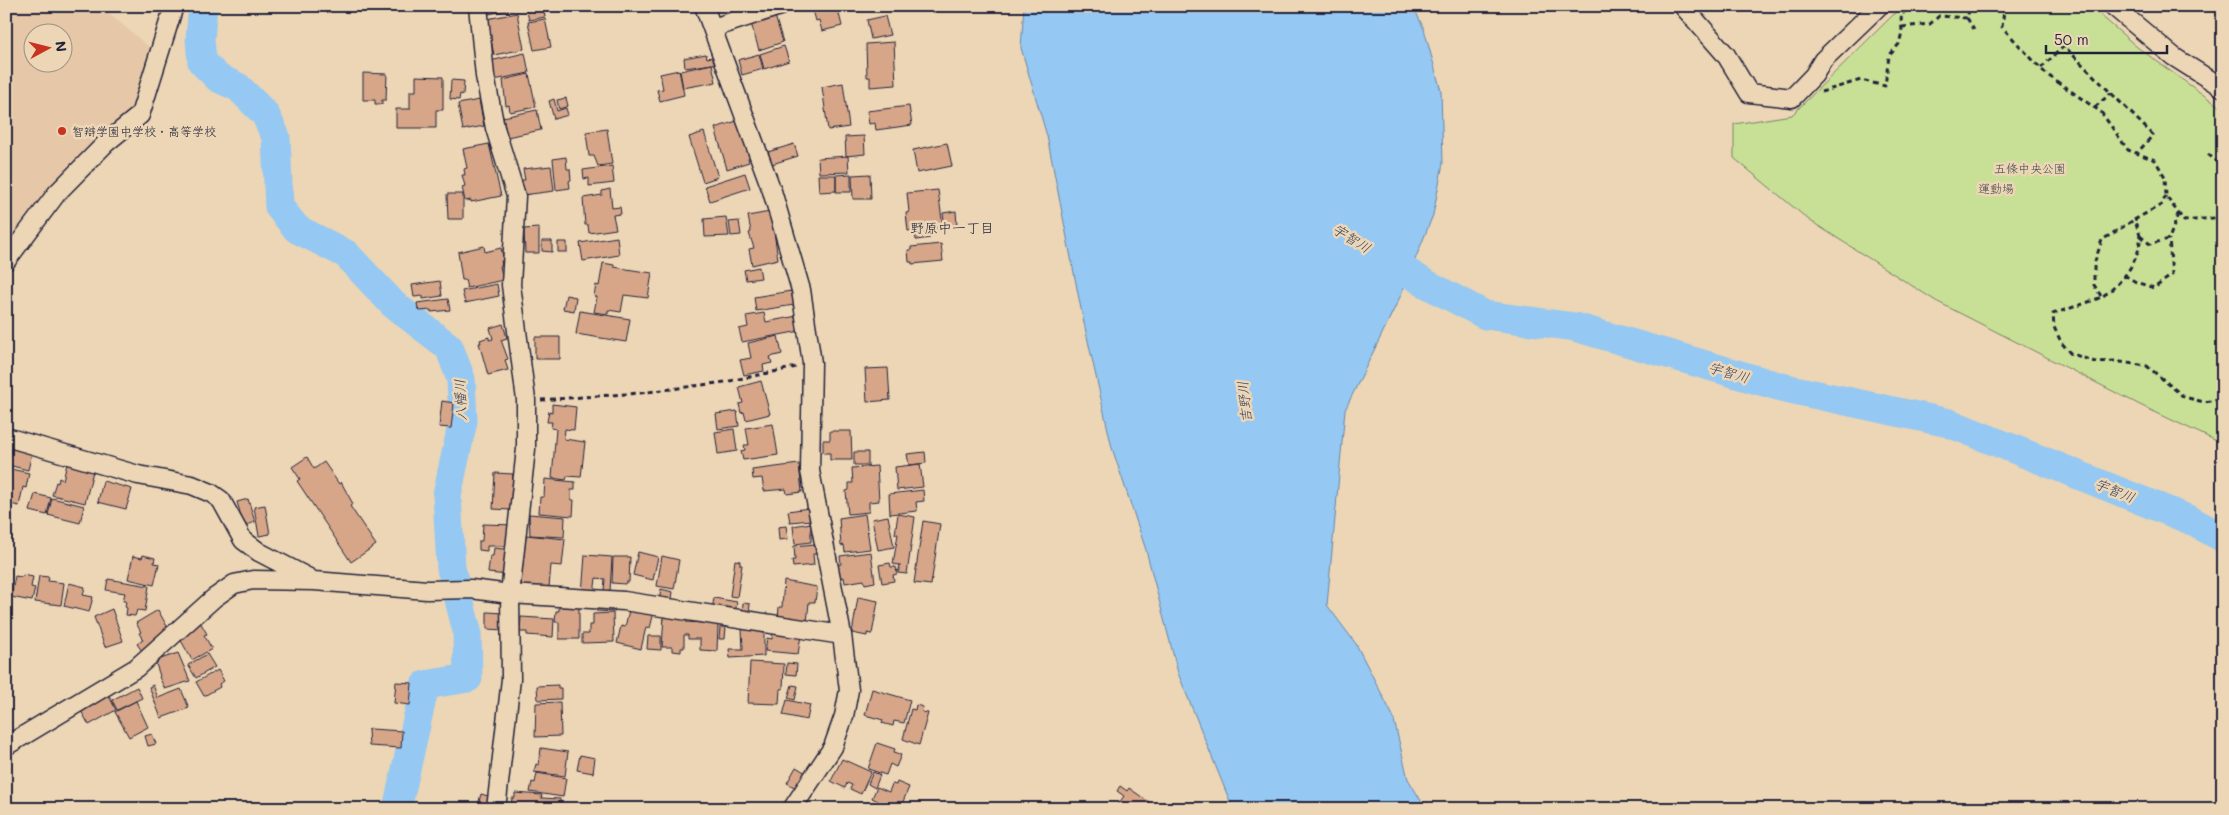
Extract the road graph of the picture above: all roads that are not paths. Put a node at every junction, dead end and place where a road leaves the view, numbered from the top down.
1 (174, 6) edge
2 (478, 6) edge
3 (704, 6) edge
4 (780, 6) edge
5 (1683, 6) edge
6 (1880, 6) edge
7 (2114, 6) edge
8 (713, 28) junction
9 (2223, 88) edge
10 (6, 261) edge
11 (6, 437) edge
12 (314, 581) junction
13 (510, 594) junction
14 (842, 635) junction
15 (6, 746) edge
16 (799, 806) edge
17 (496, 809) edge

1 - 10 street
2 - 13 street
3 - 8 street
4 - 8 street
5 - 6 street
7 - 9 street
8 - 14 street
11 - 12 street
12 - 13 street
12 - 15 street
13 - 14 street
13 - 17 street
14 - 16 street

